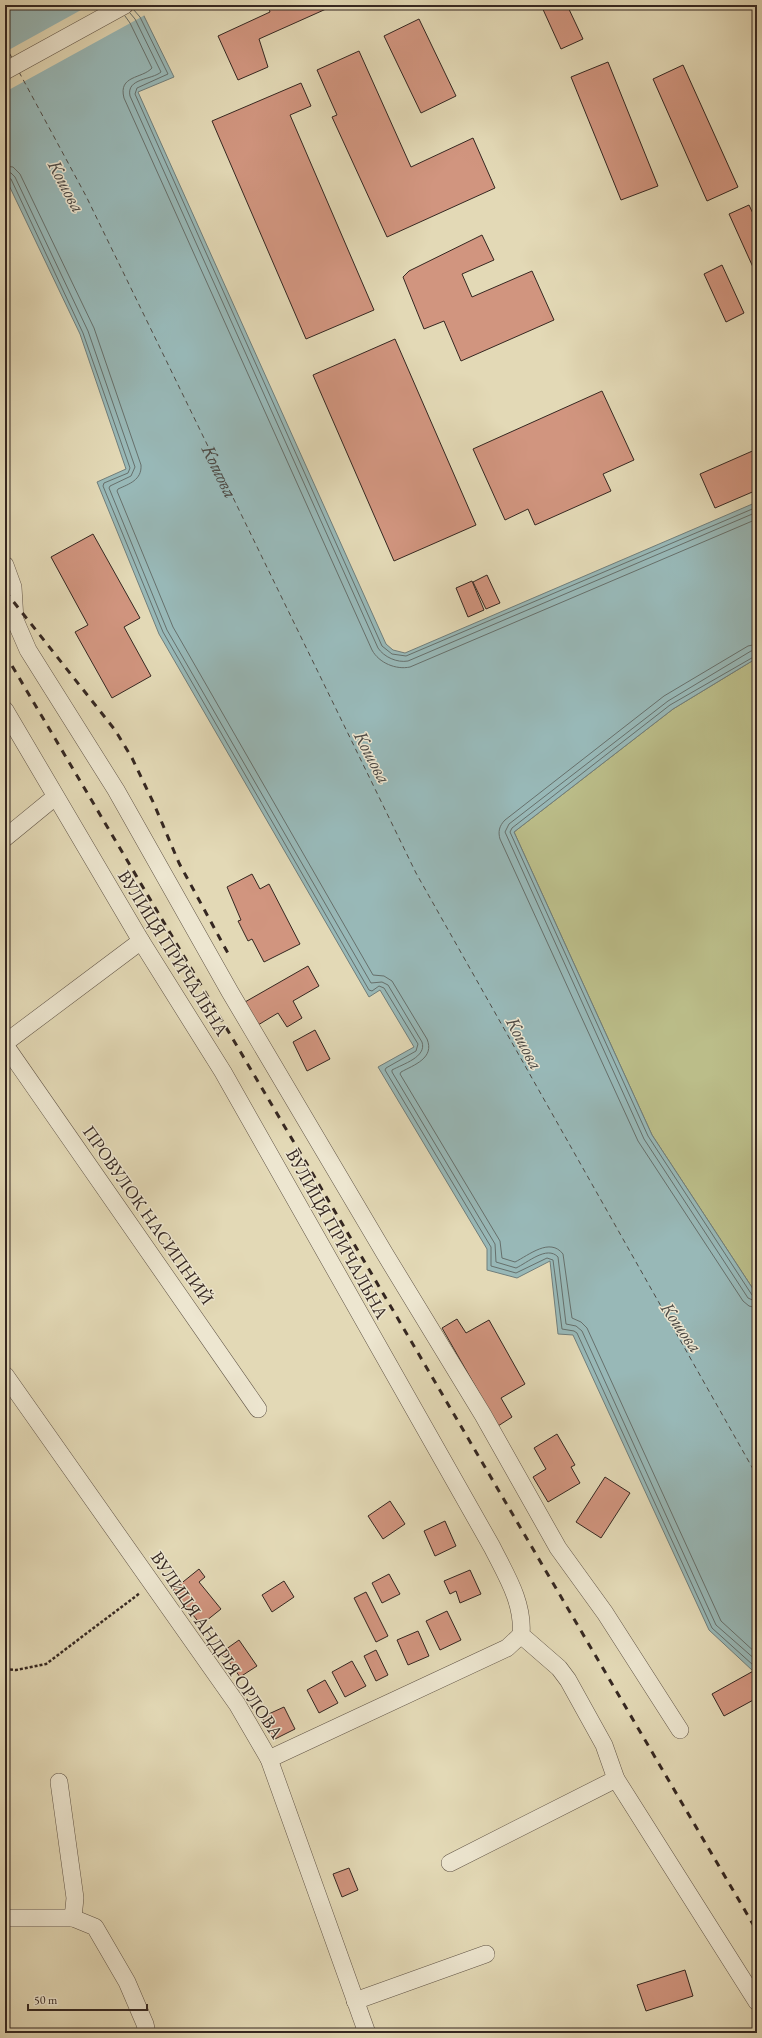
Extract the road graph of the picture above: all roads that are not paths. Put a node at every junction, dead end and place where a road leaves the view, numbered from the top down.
1 (125, 5) edge
2 (5, 71) edge
3 (5, 566) edge
4 (5, 710) edge
5 (55, 797) junction
6 (5, 838) edge
7 (141, 941) junction
8 (5, 1044) edge
9 (5, 1375) edge
10 (258, 1409) dead end
11 (521, 1635) junction
12 (680, 1730) dead end
13 (269, 1759) junction
14 (616, 1779) junction
15 (59, 1782) dead end
16 (450, 1863) dead end
17 (5, 1918) edge
18 (73, 1918) junction
19 (486, 1954) dead end
20 (355, 2001) junction
21 (757, 2002) edge
22 (147, 2033) edge
23 (367, 2033) edge

1 - 2 street
3 - 12 street
4 - 5 street, ВУЛИЦЯ ПРИЧАЛЬНА
5 - 6 street
5 - 7 street, ВУЛИЦЯ ПРИЧАЛЬНА
7 - 8 street
7 - 11 street, ВУЛИЦЯ ПРИЧАЛЬНА
8 - 10 street, ПРОВУЛОК НАСИПНИЙ
9 - 13 street, ВУЛИЦЯ АНДРІЯ ОРЛОВА
11 - 13 street
11 - 14 street
13 - 20 street, ВУЛИЦЯ АНДРІЯ ОРЛОВА
14 - 16 street
14 - 21 street
15 - 18 street
17 - 18 street
18 - 22 street
19 - 20 street
20 - 23 street, ВУЛИЦЯ АНДРІЯ ОРЛОВА

